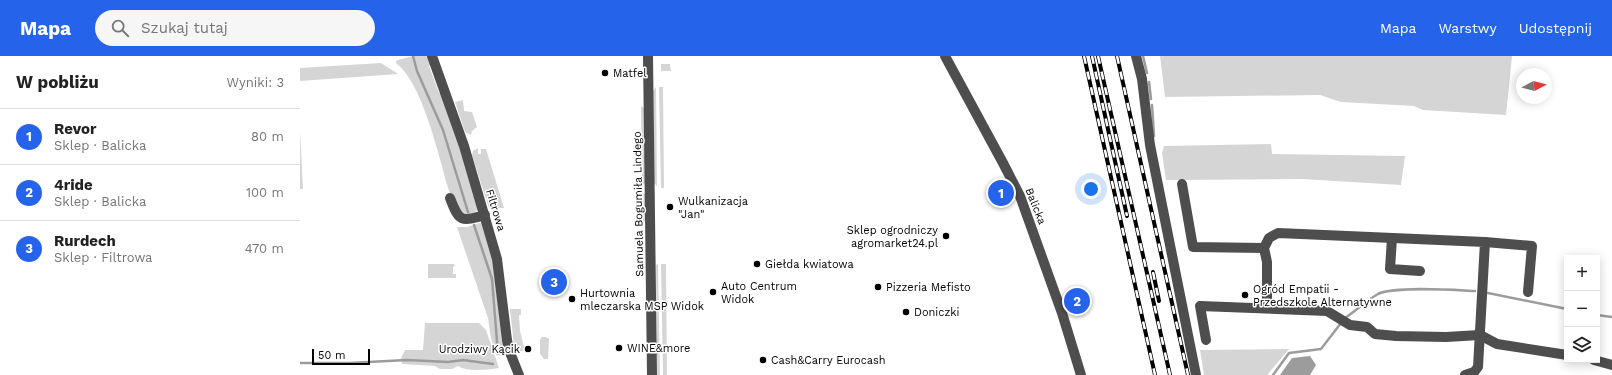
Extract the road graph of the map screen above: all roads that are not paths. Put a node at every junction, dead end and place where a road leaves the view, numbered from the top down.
1 (432, 56) edge
2 (648, 56) edge
3 (945, 56) edge
4 (1136, 56) edge
5 (1182, 184) dead end
6 (450, 198) dead end
7 (485, 215) junction
8 (1392, 238) junction
9 (1485, 242) junction
10 (1264, 248) junction
11 (1420, 271) dead end
12 (1528, 292) dead end
13 (1267, 308) junction
14 (1480, 335) junction
15 (1206, 340) dead end
16 (1564, 355) edge
17 (1600, 362) edge
18 (1612, 365) edge
19 (519, 375) edge
20 (652, 375) edge
21 (1080, 375) edge
22 (1196, 375) edge
23 (1465, 375) edge

1 - 7 street, Filtrowa
2 - 20 street, Samuela Bogumiła Lindego
3 - 21 street, Balicka
4 - 22 street
5 - 10 street
6 - 7 street
7 - 19 street, Filtrowa
8 - 9 street
8 - 10 street
8 - 11 street
9 - 12 street
9 - 14 street
10 - 13 street
13 - 14 street
13 - 15 street
14 - 16 street
14 - 23 street
17 - 18 street

